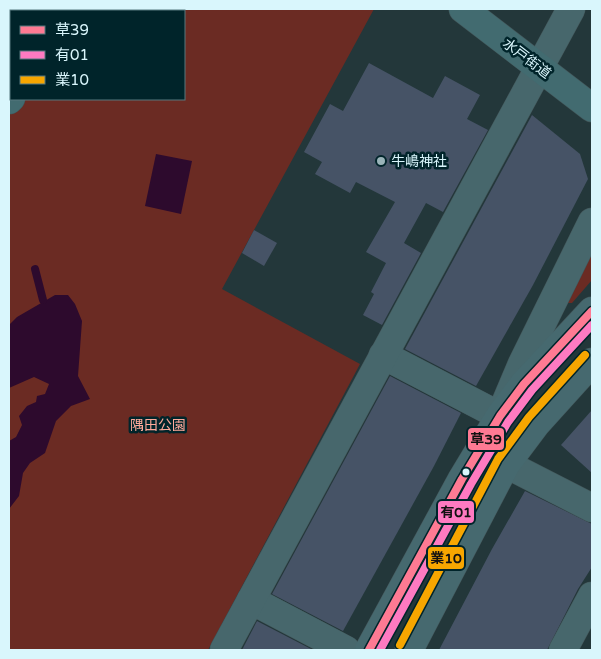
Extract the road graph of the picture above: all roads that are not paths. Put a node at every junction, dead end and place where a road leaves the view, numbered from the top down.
1 (462, 9) edge
2 (571, 9) edge
3 (539, 67) junction
4 (592, 108) edge
5 (592, 222) edge
6 (592, 311) edge
7 (383, 355) junction
8 (592, 362) edge
9 (500, 416) junction
10 (506, 464) junction
11 (592, 508) edge
12 (592, 596) edge
13 (251, 600) junction
14 (224, 650) edge
15 (346, 650) edge
16 (369, 650) edge
17 (409, 650) edge
18 (563, 650) edge

1 - 3 highway, 水戸街道
2 - 3 street
3 - 4 highway, 水戸街道
3 - 7 street
5 - 9 street
6 - 9 main road
7 - 9 street
7 - 13 street
8 - 10 main road
9 - 16 main road
10 - 11 street
10 - 17 main road
12 - 18 street
13 - 14 street
13 - 15 street

